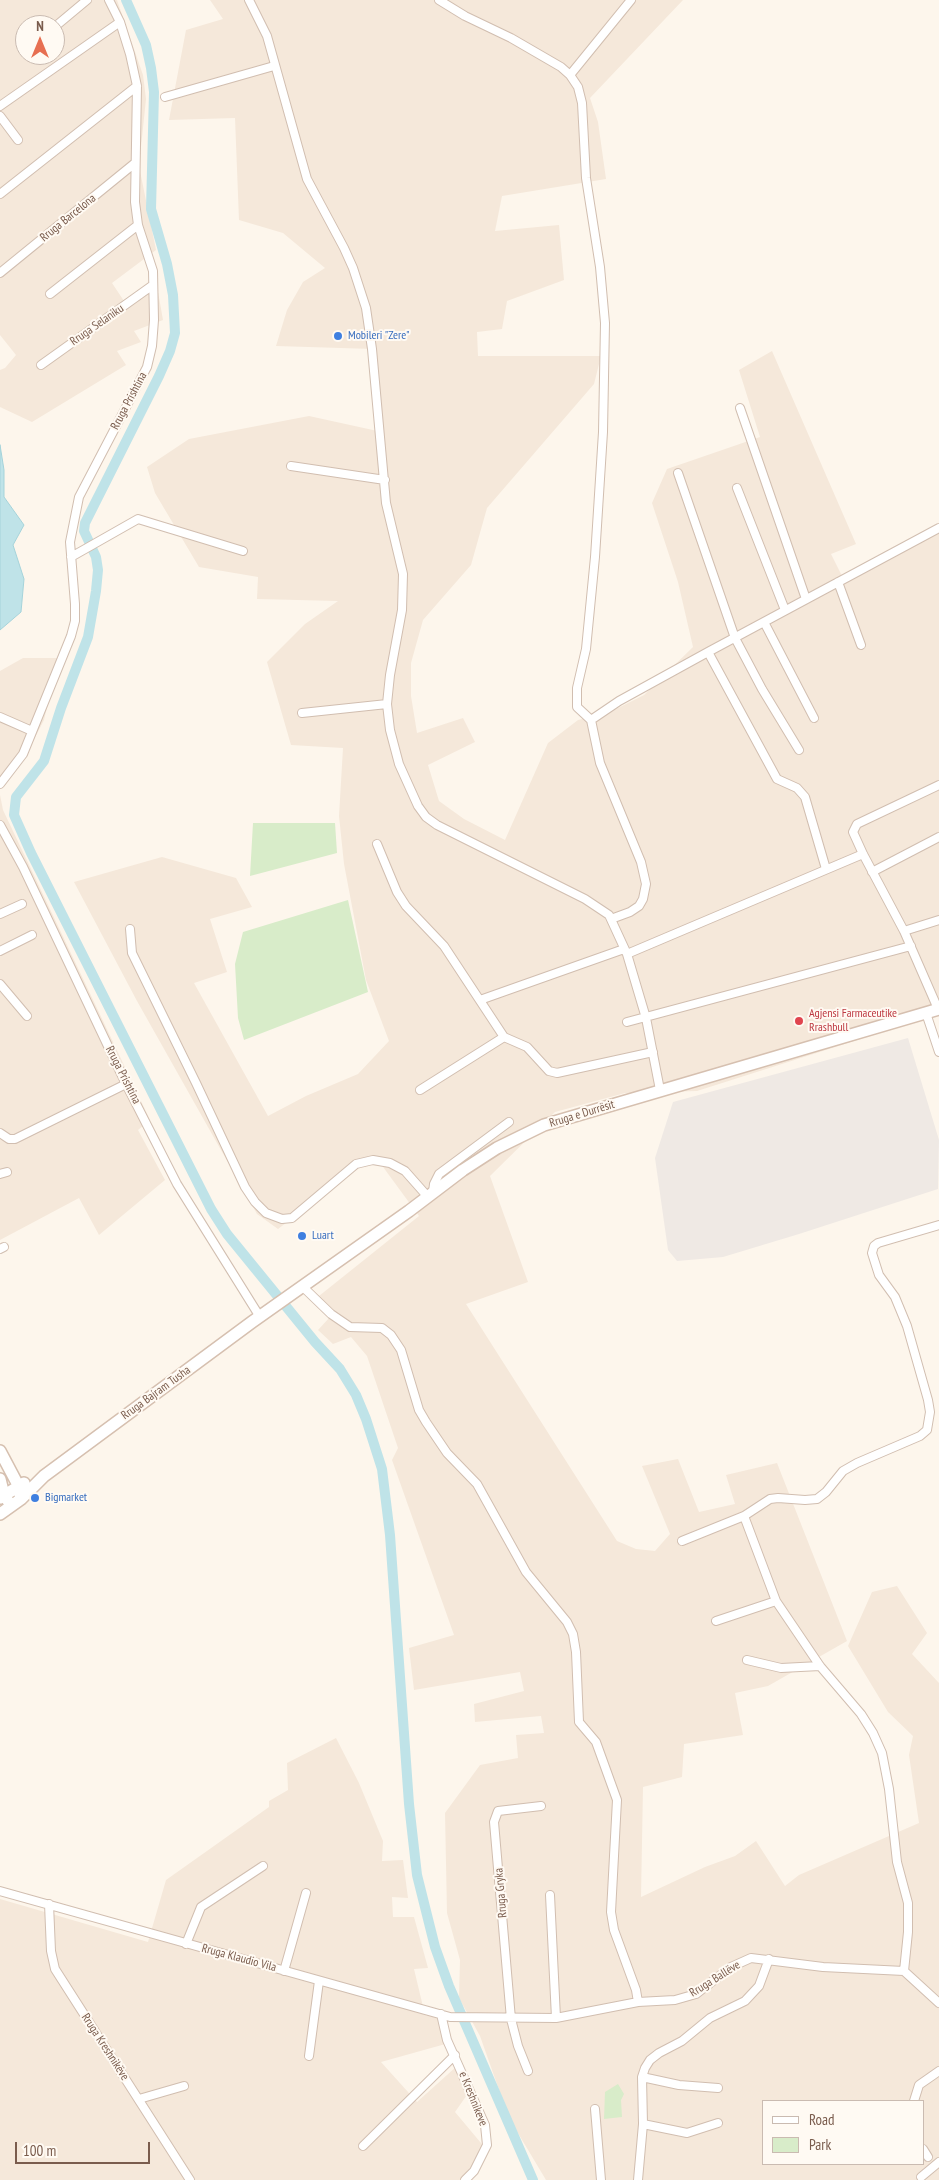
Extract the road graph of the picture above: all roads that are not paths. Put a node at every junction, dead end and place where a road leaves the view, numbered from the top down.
1 (87, 0) edge
2 (109, 0) edge
3 (249, 0) edge
4 (438, 0) edge
5 (630, 0) edge
6 (65, 18) edge
7 (120, 22) junction
8 (274, 66) junction
9 (570, 76) junction
10 (136, 86) junction
11 (165, 97) dead end
12 (0, 106) edge
13 (0, 116) edge
14 (18, 140) dead end
15 (135, 163) junction
16 (0, 194) edge
17 (138, 225) junction
18 (0, 272) edge
19 (154, 285) junction
20 (50, 294) dead end
21 (41, 365) dead end
22 (740, 408) dead end
23 (291, 466) dead end
24 (678, 473) dead end
25 (385, 480) junction
26 (737, 488) dead end
27 (939, 528) edge
28 (243, 551) dead end
29 (71, 557) junction
30 (838, 582) junction
31 (806, 598) junction
32 (785, 610) junction
33 (764, 622) junction
34 (735, 638) junction
35 (861, 645) dead end
36 (708, 652) junction
37 (387, 704) junction
38 (302, 713) dead end
39 (0, 717) edge
40 (814, 718) dead end
41 (591, 720) junction
42 (32, 731) junction
43 (799, 750) dead end
44 (0, 784) edge
45 (939, 786) edge
46 (0, 825) edge
47 (939, 837) edge
48 (377, 844) dead end
49 (863, 854) junction
50 (826, 869) junction
51 (872, 872) junction
52 (22, 904) dead end
53 (0, 914) edge
54 (612, 919) junction
55 (939, 920) edge
56 (130, 929) dead end
57 (904, 931) junction
58 (32, 935) dead end
59 (911, 946) junction
60 (0, 952) edge
61 (626, 952) junction
62 (0, 984) edge
63 (480, 1000) junction
64 (938, 1009) edge
65 (926, 1013) junction
66 (27, 1016) dead end
67 (646, 1018) junction
68 (627, 1022) dead end
69 (504, 1037) junction
70 (653, 1052) junction
71 (939, 1052) edge
72 (126, 1084) junction
73 (420, 1090) dead end
74 (660, 1090) junction
75 (509, 1122) dead end
76 (0, 1133) edge
77 (431, 1194) junction
78 (939, 1225) edge
79 (300, 1288) junction
80 (264, 1314) junction
81 (0, 1450) edge
82 (44, 1476) junction
83 (0, 1479) edge
84 (18, 1485) junction
85 (2, 1497) edge
86 (16, 1503) junction
87 (0, 1514) edge
88 (744, 1516) junction
89 (682, 1541) dead end
90 (776, 1601) junction
91 (716, 1621) dead end
92 (748, 1660) dead end
93 (820, 1666) junction
94 (542, 1806) dead end
95 (263, 1866) dead end
96 (0, 1891) edge
97 (306, 1893) dead end
98 (550, 1895) dead end
99 (48, 1904) junction
100 (186, 1944) junction
101 (769, 1959) junction
102 (284, 1971) junction
103 (904, 1971) junction
104 (319, 1981) junction
105 (638, 2002) junction
106 (939, 2003) edge
107 (441, 2014) junction
108 (480, 2018) joint
109 (556, 2018) junction
110 (511, 2019) junction
111 (455, 2055) junction
112 (310, 2056) dead end
113 (528, 2071) dead end
114 (939, 2071) edge
115 (642, 2077) junction
116 (184, 2086) dead end
117 (718, 2088) dead end
118 (138, 2098) junction
119 (914, 2100) edge
120 (595, 2109) dead end
121 (718, 2123) dead end
122 (643, 2124) junction
123 (363, 2146) dead end
124 (924, 2150) edge
125 (928, 2156) dead end
126 (939, 2162) edge
127 (921, 2177) dead end
128 (190, 2180) edge
129 (465, 2180) edge
130 (601, 2180) edge
131 (638, 2180) edge

1 - 6 street
2 - 7 street, Rruga Prishtina
3 - 8 street
4 - 9 street
5 - 9 street
7 - 10 street, Rruga Prishtina
7 - 12 street
8 - 11 street
8 - 25 street
9 - 41 street
10 - 15 street, Rruga Prishtina
10 - 16 street
13 - 14 street
15 - 17 street, Rruga Prishtina
15 - 18 street, Rruga Barcelona
17 - 19 street, Rruga Prishtina
17 - 20 street
19 - 21 street, Rruga Selaniku
19 - 29 street, Rruga Prishtina
22 - 31 street
23 - 25 street
24 - 34 street
25 - 37 street
26 - 32 street
27 - 30 street
28 - 29 street
29 - 42 street, Rruga Prishtina
30 - 31 street
30 - 35 street
31 - 32 street
32 - 33 street
33 - 34 street
33 - 40 street
34 - 36 street
34 - 43 street
36 - 41 street
36 - 50 street
37 - 38 street
37 - 54 street
39 - 42 street
41 - 54 street
42 - 44 street, Rruga Prishtina
45 - 49 street
46 - 72 street, Rruga Prishtina
47 - 51 street
48 - 63 street
49 - 50 street
49 - 51 street
50 - 61 street
51 - 57 street
52 - 53 street
54 - 61 street
55 - 57 street
56 - 77 street
57 - 59 street
58 - 60 street
59 - 64 street
59 - 67 street
61 - 63 street
61 - 67 street
62 - 66 street
63 - 69 street
64 - 65 main road, Rruga e Durrësit
65 - 71 street
65 - 74 main road, Rruga e Durrësit
67 - 68 street
67 - 70 street
69 - 70 street
69 - 73 street
70 - 74 street
72 - 76 street
72 - 80 street, Rruga Prishtina
74 - 77 main road, Rruga e Durrësit
75 - 77 street
77 - 79 main road, Rruga e Durrësit
78 - 88 street
79 - 80 main road, Rruga e Durrësit
79 - 105 street
80 - 82 main road, Rruga Bajram Tusha
81 - 84 main road
82 - 84 main road, Rruga Bajram Tusha
82 - 86 main road, Rruga Bajram Tusha
83 - 85 main road
84 - 85 main road, Rruga Bajram Tusha
84 - 86 main road
85 - 86 main road
86 - 87 main road, Rruga Bajram Tusha
88 - 89 street
88 - 90 street
90 - 91 street
90 - 93 street
92 - 93 street
93 - 103 street
94 - 110 street, Rruga Gryka
95 - 100 street
96 - 99 street, Rruga Klaudio Vila
97 - 102 street
98 - 109 street
99 - 100 street, Rruga Klaudio Vila
99 - 118 street, Rruga Kreshnikëve
100 - 102 street, Rruga Klaudio Vila
101 - 103 street, Rruga Ballëve
101 - 105 street, Rruga Ballëve
101 - 115 street
102 - 104 street, Rruga Klaudio Vila
103 - 106 street
104 - 107 street, Rruga Klaudio Vila
104 - 112 street
105 - 109 street, Rruga Ballëve
107 - 108 street, Rruga Klaudio Vila
107 - 111 street, e Kreshnikeve
108 - 110 street, Rruga Ballëve
109 - 110 street, Rruga Ballëve
110 - 113 street
111 - 123 street
111 - 129 street, e Kreshnikeve
114 - 119 street
115 - 117 street
115 - 122 street
116 - 118 street
118 - 128 street, Rruga Kreshnikëve
120 - 130 street
121 - 122 street
122 - 131 street
124 - 125 street
126 - 127 street

